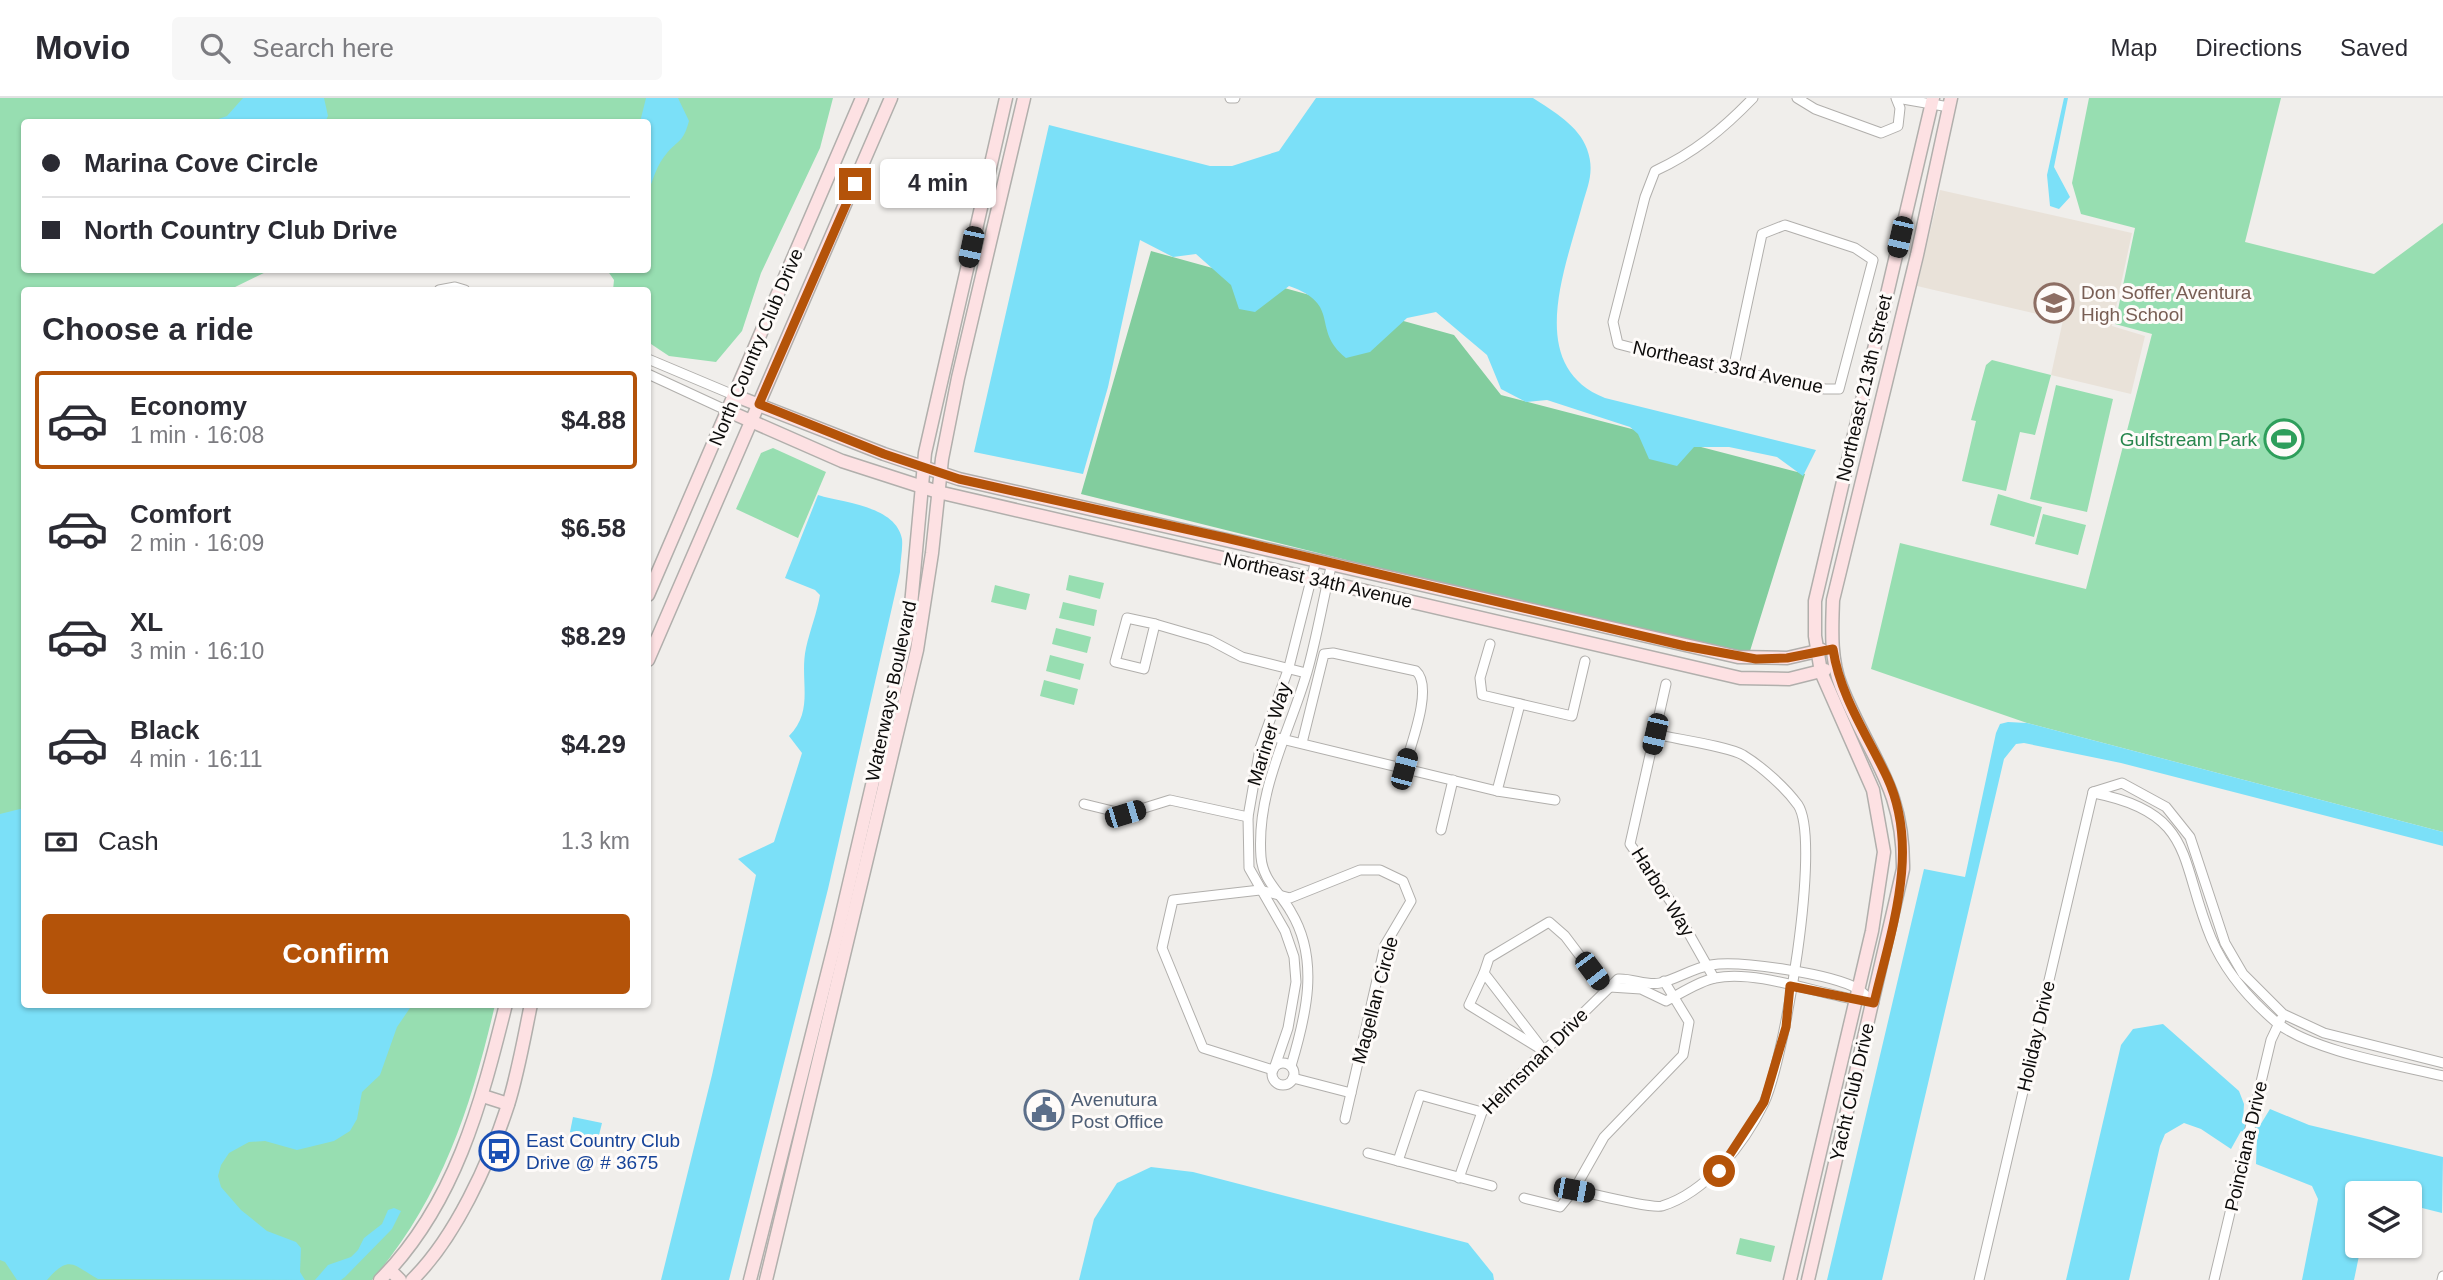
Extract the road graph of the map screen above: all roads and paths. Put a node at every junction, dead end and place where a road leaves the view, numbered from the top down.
1 (862, 98) edge
2 (891, 98) edge
3 (1006, 98) edge
4 (1024, 98) edge
5 (1753, 98) edge
6 (1797, 98) edge
7 (1897, 98) edge
8 (1932, 100) edge
9 (1950, 102) edge
10 (651, 360) edge
11 (1733, 370) junction
12 (651, 375) edge
13 (736, 396) junction
14 (759, 404) junction
15 (728, 411) junction
16 (751, 422) junction
17 (925, 469) junction
18 (940, 474) junction
19 (924, 488) junction
20 (939, 492) junction
21 (1316, 559) junction
22 (1332, 563) junction
23 (1312, 578) junction
24 (1328, 582) junction
25 (651, 588) edge
26 (1155, 624) junction
27 (1490, 645) dead end
28 (1833, 649) junction
29 (1816, 651) junction
30 (651, 653) edge
31 (1585, 661) dead end
32 (1836, 666) junction
33 (1289, 667) junction
34 (1306, 673) junction
35 (1822, 676) junction
36 (1666, 684) dead end
37 (1520, 704) junction
38 (1655, 734) junction
39 (1265, 735) junction
40 (1282, 739) junction
41 (1302, 743) junction
42 (1404, 769) junction
43 (1453, 780) junction
44 (1497, 791) junction
45 (2093, 792) junction
46 (1555, 800) dead end
47 (1084, 804) dead end
48 (1248, 817) junction
49 (1441, 830) dead end
50 (1260, 890) junction
51 (1278, 895) junction
52 (2211, 919) junction
53 (1707, 965) junction
54 (1792, 971) junction
55 (1484, 973) junction
56 (1714, 978) junction
57 (1662, 982) junction
58 (1790, 986) junction
59 (1605, 989) junction
60 (1857, 994) junction
61 (1673, 998) junction
62 (1874, 1003) junction
63 (505, 1008) edge
64 (530, 1008) edge
65 (2283, 1014) junction
66 (2278, 1024) junction
67 (1544, 1051) junction
68 (2443, 1063) edge
69 (1291, 1066) junction
70 (1274, 1068) junction
71 (2443, 1076) edge
72 (1293, 1078) junction
73 (1351, 1093) junction
74 (484, 1096) junction
75 (508, 1104) junction
76 (1482, 1112) junction
77 (1345, 1119) dead end
78 (1368, 1153) dead end
79 (1398, 1161) junction
80 (1459, 1178) junction
81 (1492, 1186) dead end
82 (1574, 1190) junction
83 (1524, 1198) dead end
84 (390, 1270) junction
85 (380, 1280) edge
86 (400, 1280) edge
87 (412, 1280) edge
88 (750, 1280) edge
89 (766, 1280) edge
90 (1790, 1280) edge
91 (1808, 1280) edge
92 (1979, 1280) edge
93 (2214, 1280) edge

1 - 13 street, North Country Club Drive
2 - 14 street, North Country Club Drive
3 - 17 street, Waterways Boulevard
4 - 18 street, Waterways Boulevard
5 - 11 street, Northeast 33rd Avenue
6 - 7 street
7 - 8 street
8 - 9 street
8 - 29 street, Northeast 213th Street
9 - 28 street, Northeast 213th Street
10 - 13 street
11 - 11 street, Northeast 33rd Avenue
12 - 15 street
13 - 14 street, Northeast 34th Avenue
13 - 15 street, North Country Club Drive
14 - 16 street, North Country Club Drive
14 - 17 street, Northeast 34th Avenue
15 - 16 street, Northeast 34th Avenue
15 - 25 street, North Country Club Drive
16 - 19 street, Northeast 34th Avenue
16 - 30 street, North Country Club Drive
17 - 18 street, Northeast 34th Avenue
17 - 19 street, Waterways Boulevard
18 - 20 street, Waterways Boulevard
18 - 21 street, Northeast 34th Avenue
19 - 20 street, Northeast 34th Avenue
19 - 88 street, Waterways Boulevard
20 - 23 street, Northeast 34th Avenue
20 - 89 street, Waterways Boulevard
21 - 22 street, Northeast 34th Avenue
21 - 23 street, Mariner Way
22 - 24 street, Mariner Way
22 - 29 street, Northeast 34th Avenue
23 - 24 street, Northeast 34th Avenue
23 - 33 street, Mariner Way
24 - 34 street, Mariner Way
24 - 35 street, Northeast 34th Avenue
26 - 26 street
26 - 33 street
27 - 37 street
28 - 29 street, Northeast 34th Avenue
28 - 32 street, Northeast 213th Street
29 - 35 street, Northeast 213th Street
31 - 37 street
32 - 35 street, Northeast 34th Avenue
32 - 62 street, Yacht Club Drive
33 - 34 street
33 - 39 street, Mariner Way
34 - 40 street, Mariner Way
35 - 60 street, Yacht Club Drive
36 - 38 street, Harbor Way
37 - 44 street
38 - 53 street, Harbor Way
38 - 54 street
39 - 40 street
39 - 48 street, Mariner Way
40 - 41 street
40 - 51 street, Mariner Way
41 - 42 street
41 - 42 street
42 - 43 street
43 - 44 street
43 - 49 street
44 - 46 street
45 - 52 street
45 - 52 street
45 - 92 street, Holiday Drive
47 - 48 street
48 - 50 street, Mariner Way
50 - 51 street, Magellan Circle
50 - 70 street, Mariner Way
50 - 70 street, Magellan Circle
51 - 69 street, Mariner Way
51 - 73 street, Magellan Circle
52 - 65 street
52 - 66 street
53 - 54 street
53 - 56 street, Harbor Way
53 - 57 street
54 - 58 street
54 - 60 street
55 - 59 street
55 - 67 street
55 - 67 street
56 - 58 street
56 - 61 street
57 - 59 street, Helmsman Drive
57 - 61 street
58 - 60 street
58 - 82 street
59 - 61 street
59 - 67 street, Helmsman Drive
60 - 62 street
60 - 90 street, Yacht Club Drive
61 - 82 street
62 - 91 street, Yacht Club Drive
63 - 74 street
64 - 75 street
65 - 66 street, Poinciana Drive
65 - 68 street
66 - 71 street
66 - 93 street, Poinciana Drive
67 - 76 street, Helmsman Drive
69 - 70 street, Magellan Circle
69 - 72 street
70 - 72 street, Magellan Circle
72 - 73 street, Magellan Circle
73 - 77 street, Magellan Circle
74 - 75 street
74 - 84 street
75 - 87 street
76 - 79 street
76 - 80 street, Helmsman Drive
78 - 79 street
79 - 80 street
80 - 81 street
82 - 83 street
84 - 85 street
84 - 86 street

